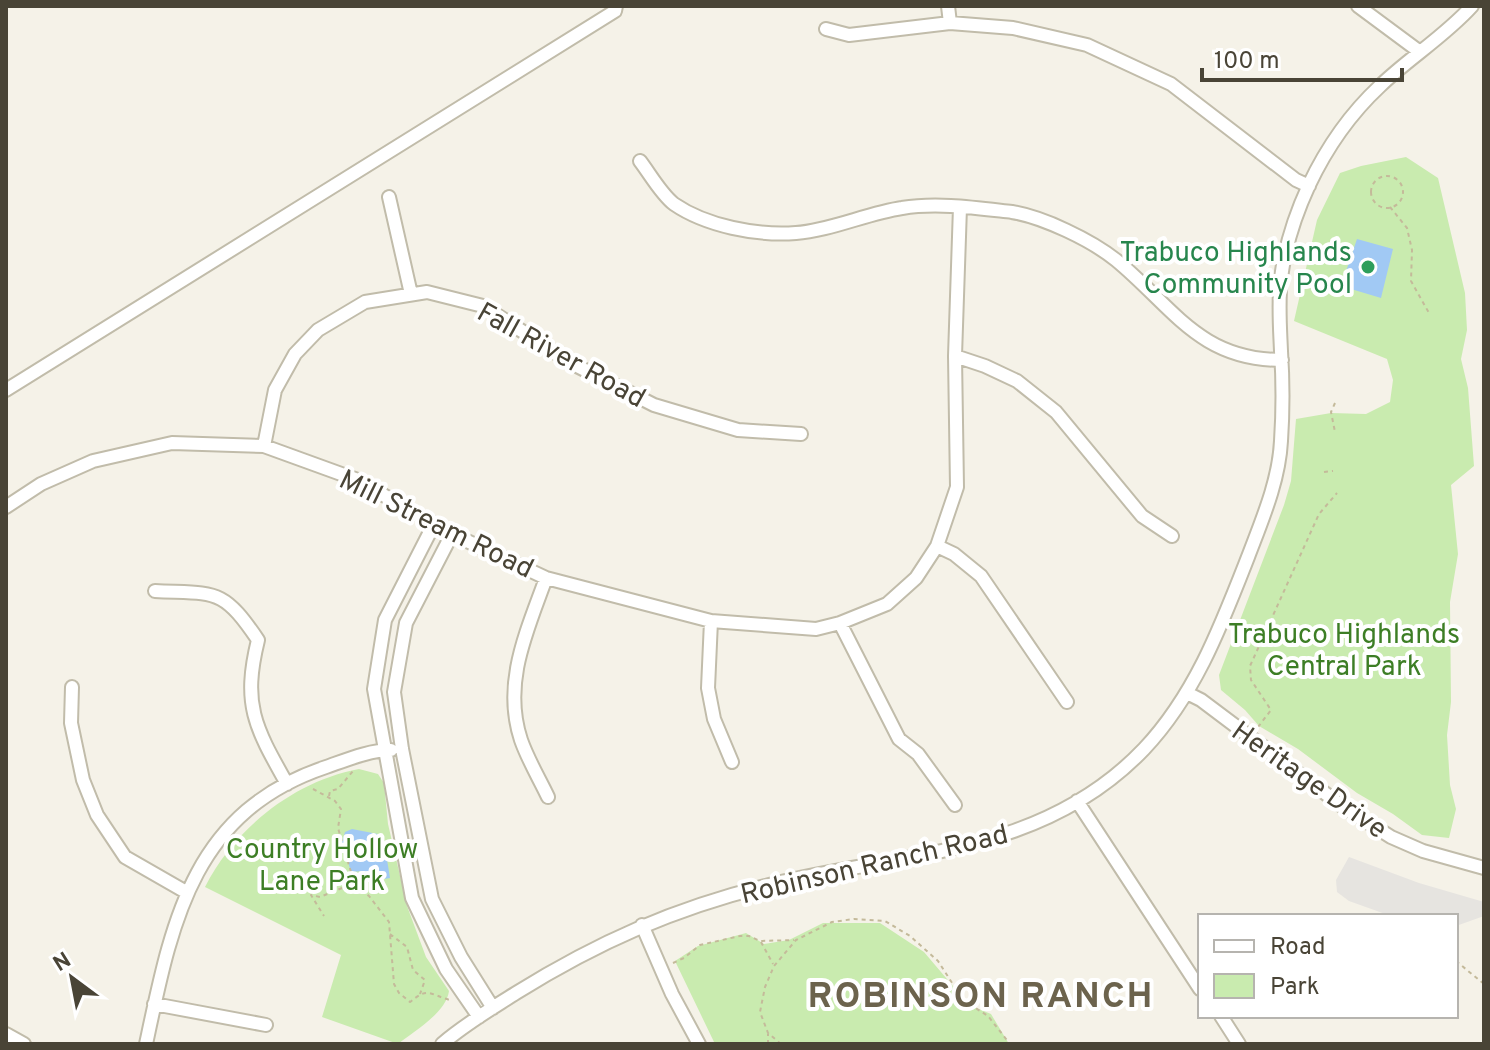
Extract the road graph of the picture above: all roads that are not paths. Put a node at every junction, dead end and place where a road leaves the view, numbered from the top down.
1 (616, 6) edge
2 (948, 6) edge
3 (1358, 6) edge
4 (1472, 6) edge
5 (950, 23) junction
6 (826, 29) dead end
7 (1420, 52) junction
8 (640, 161) dead end
9 (1309, 186) junction
10 (389, 197) dead end
11 (960, 207) junction
12 (411, 294) junction
13 (955, 356) junction
14 (1282, 360) junction
15 (6, 390) edge
16 (801, 434) dead end
17 (264, 446) junction
18 (6, 507) edge
19 (434, 524) junction
20 (452, 534) junction
21 (1172, 536) dead end
22 (937, 546) junction
23 (546, 578) junction
24 (155, 591) dead end
25 (711, 621) junction
26 (840, 623) junction
27 (72, 687) dead end
28 (1187, 693) junction
29 (1067, 702) dead end
30 (402, 749) junction
31 (384, 750) junction
32 (732, 762) dead end
33 (287, 784) junction
34 (548, 797) dead end
35 (1077, 801) junction
36 (955, 805) dead end
37 (1484, 868) edge
38 (186, 892) junction
39 (642, 925) junction
40 (1198, 986) edge
41 (154, 1004) junction
42 (493, 1008) junction
43 (479, 1017) junction
44 (1222, 1018) edge
45 (266, 1025) dead end
46 (6, 1034) edge
47 (24, 1044) edge
48 (146, 1044) edge
49 (442, 1044) edge
50 (699, 1044) edge
51 (1239, 1044) edge

1 - 15 street
2 - 5 street
3 - 7 street
4 - 7 street, Robinson Ranch Road
5 - 6 street
5 - 9 street
7 - 9 street, Robinson Ranch Road
8 - 11 street
9 - 14 street, Robinson Ranch Road
10 - 12 street
11 - 13 street, Mill Stream Road
11 - 14 street
12 - 16 street, Fall River Road
12 - 17 street, Fall River Road
13 - 21 street
13 - 22 street, Mill Stream Road
14 - 28 street, Robinson Ranch Road
17 - 18 street, Mill Stream Road
17 - 19 street, Mill Stream Road
19 - 20 street, Mill Stream Road
19 - 31 street
20 - 23 street, Mill Stream Road
20 - 30 street
22 - 26 street, Mill Stream Road
22 - 29 street
23 - 25 street, Mill Stream Road
23 - 34 street
24 - 33 street
25 - 26 street, Mill Stream Road
25 - 32 street
26 - 36 street
27 - 38 street
28 - 35 street, Robinson Ranch Road
28 - 37 street, Heritage Drive
30 - 31 street
30 - 42 street
31 - 33 street
31 - 43 street
33 - 38 street
35 - 39 street, Robinson Ranch Road
35 - 40 street
38 - 41 street
39 - 42 street, Robinson Ranch Road
39 - 50 street
41 - 45 street
41 - 48 street
42 - 43 street, Robinson Ranch Road
43 - 49 street, Robinson Ranch Road
44 - 51 street
46 - 47 street

